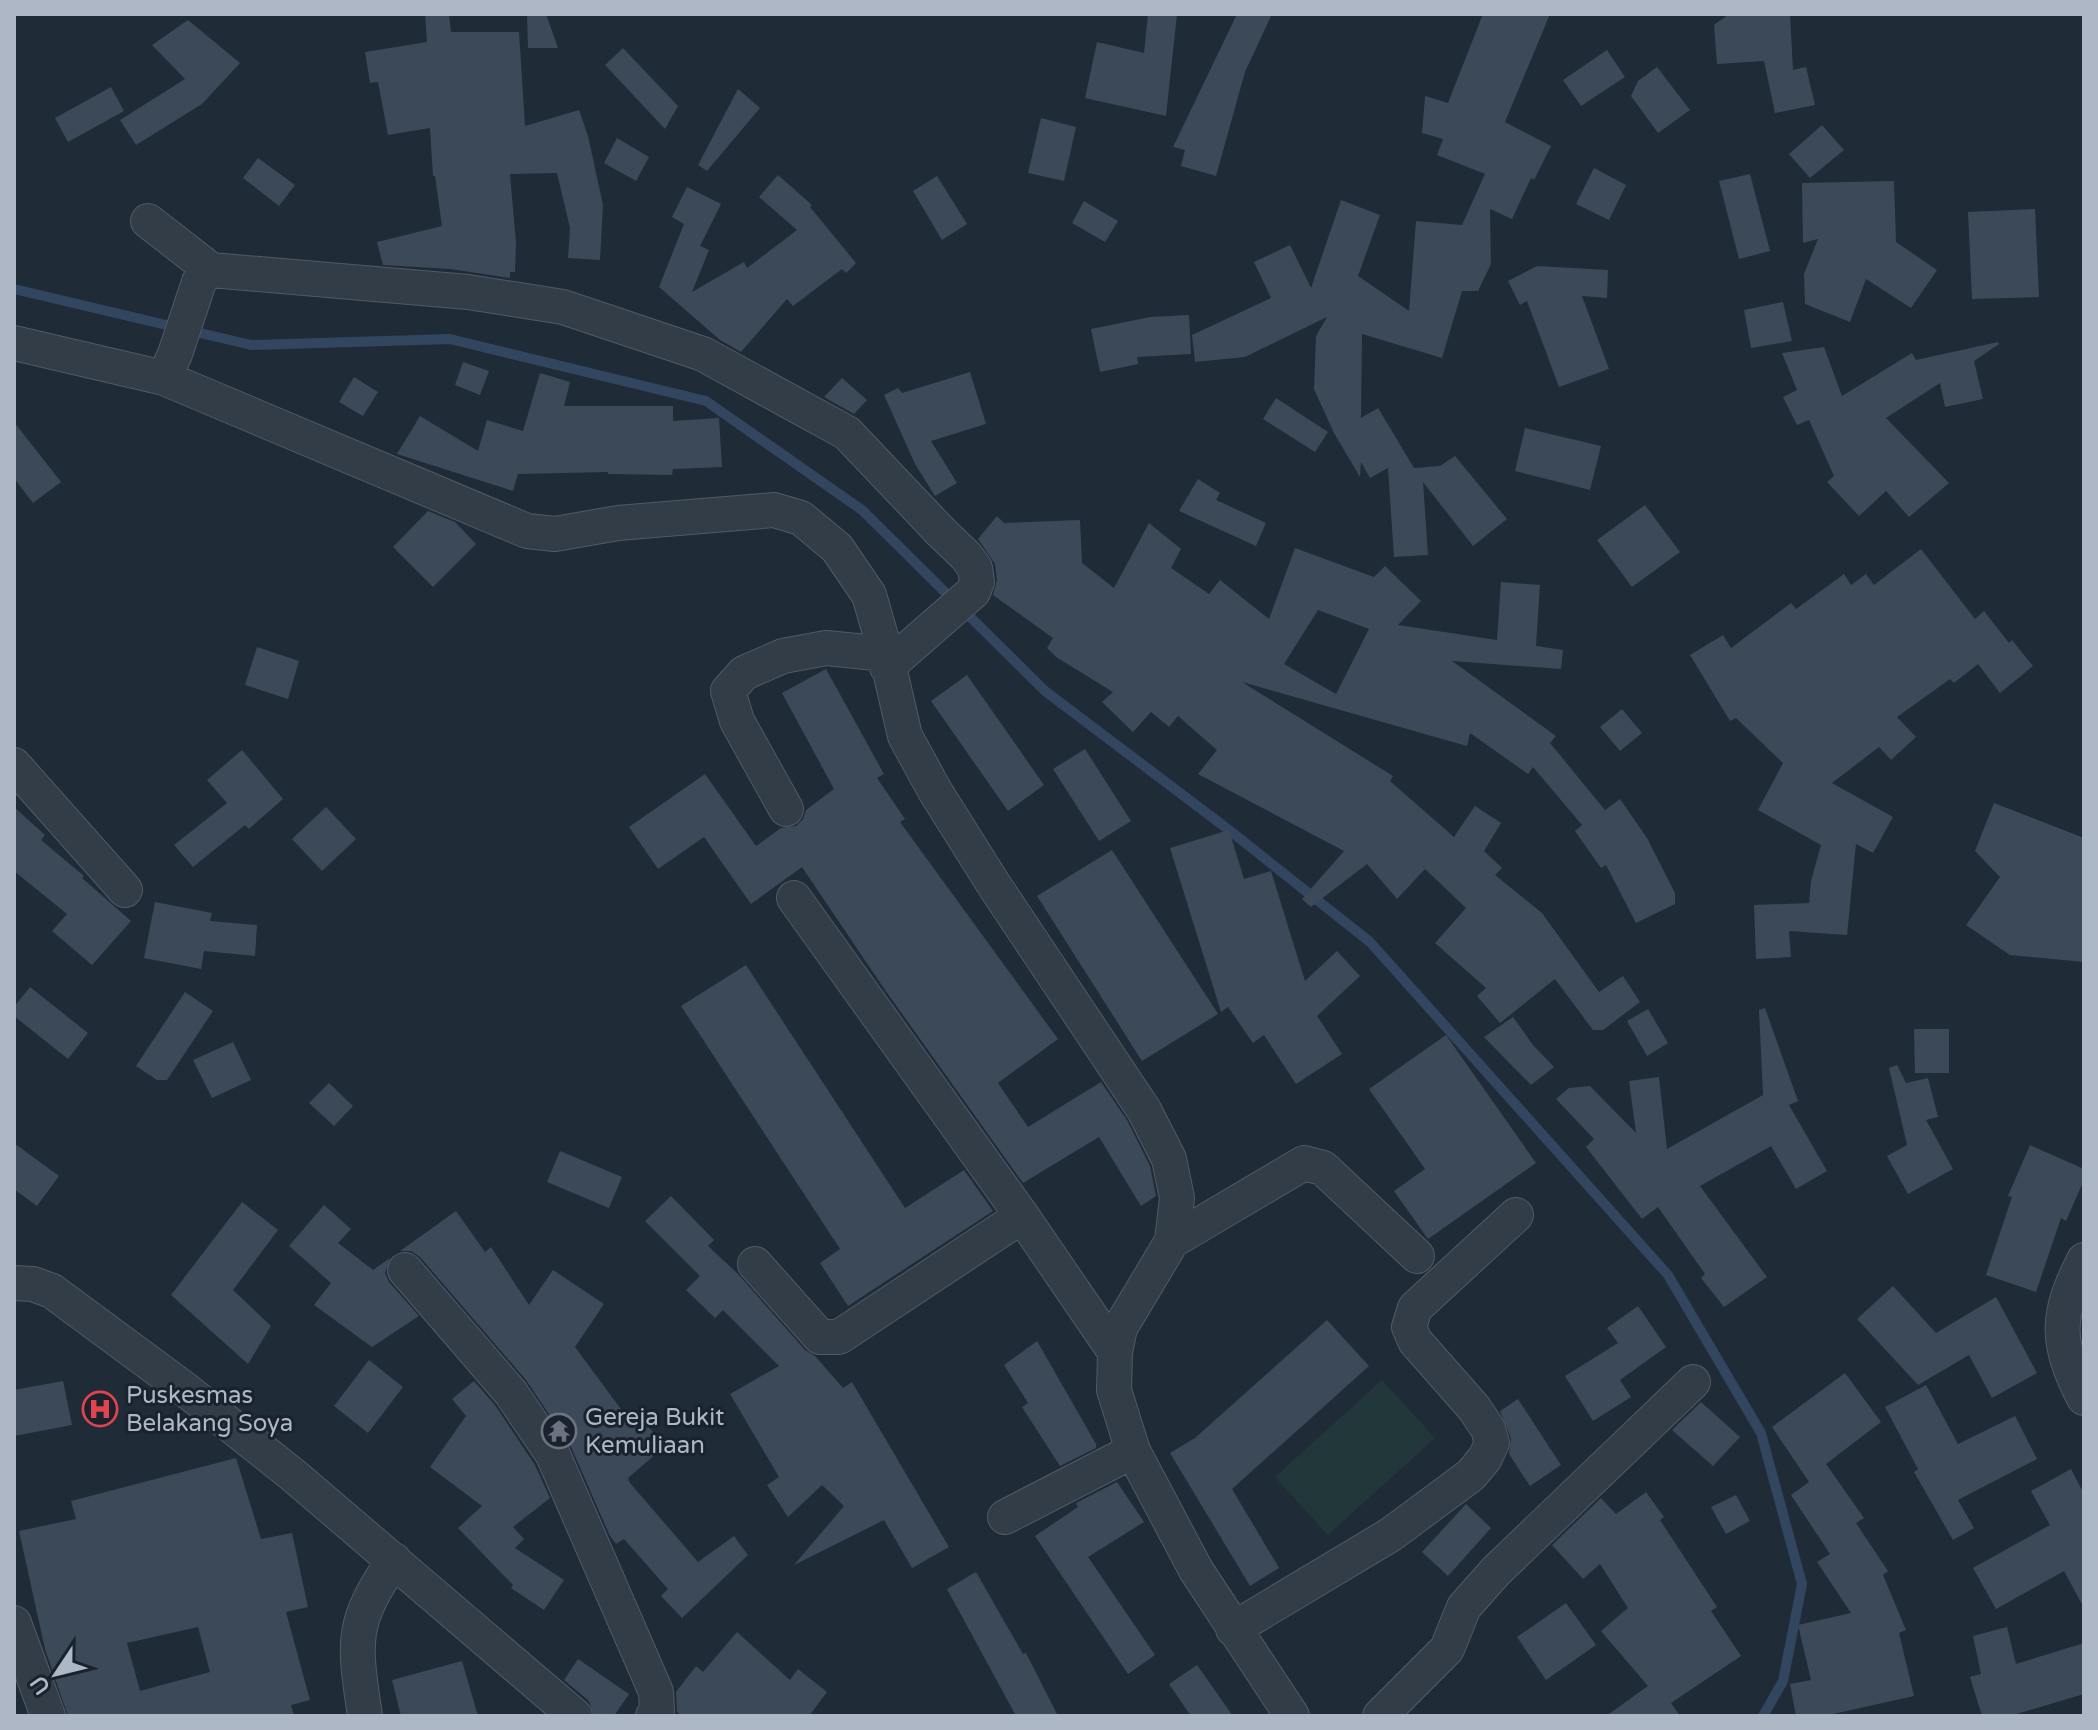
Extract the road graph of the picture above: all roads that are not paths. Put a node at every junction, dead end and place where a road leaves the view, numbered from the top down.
1 (148, 221) dead end
2 (205, 279) junction
3 (14, 343) edge
4 (170, 366) junction
5 (887, 660) junction
6 (14, 765) edge
7 (786, 809) dead end
8 (125, 890) dead end
9 (794, 898) dead end
10 (1516, 1215) dead end
11 (1022, 1216) junction
12 (1172, 1241) junction
13 (1417, 1256) dead end
14 (2084, 1260) edge
15 (755, 1264) dead end
16 (405, 1270) dead end
17 (14, 1283) edge
18 (1115, 1352) junction
19 (1693, 1382) dead end
20 (2084, 1398) edge
21 (1133, 1451) junction
22 (1005, 1517) dead end
23 (394, 1560) junction
24 (14, 1623) edge
25 (1233, 1629) junction
26 (48, 1716) edge
27 (365, 1716) edge
28 (575, 1716) edge
29 (653, 1716) edge
30 (1292, 1716) edge
31 (1380, 1716) edge

1 - 2 street
2 - 4 street
2 - 5 street
3 - 4 street
4 - 5 street
5 - 7 street
5 - 12 street
6 - 8 street
9 - 11 street
10 - 25 street
11 - 15 street
11 - 18 street
12 - 13 street
12 - 18 street
14 - 20 street
16 - 29 street
17 - 23 street
18 - 21 street
19 - 31 street
21 - 22 street
21 - 25 street
23 - 27 street
23 - 28 street
24 - 26 street
25 - 30 street

